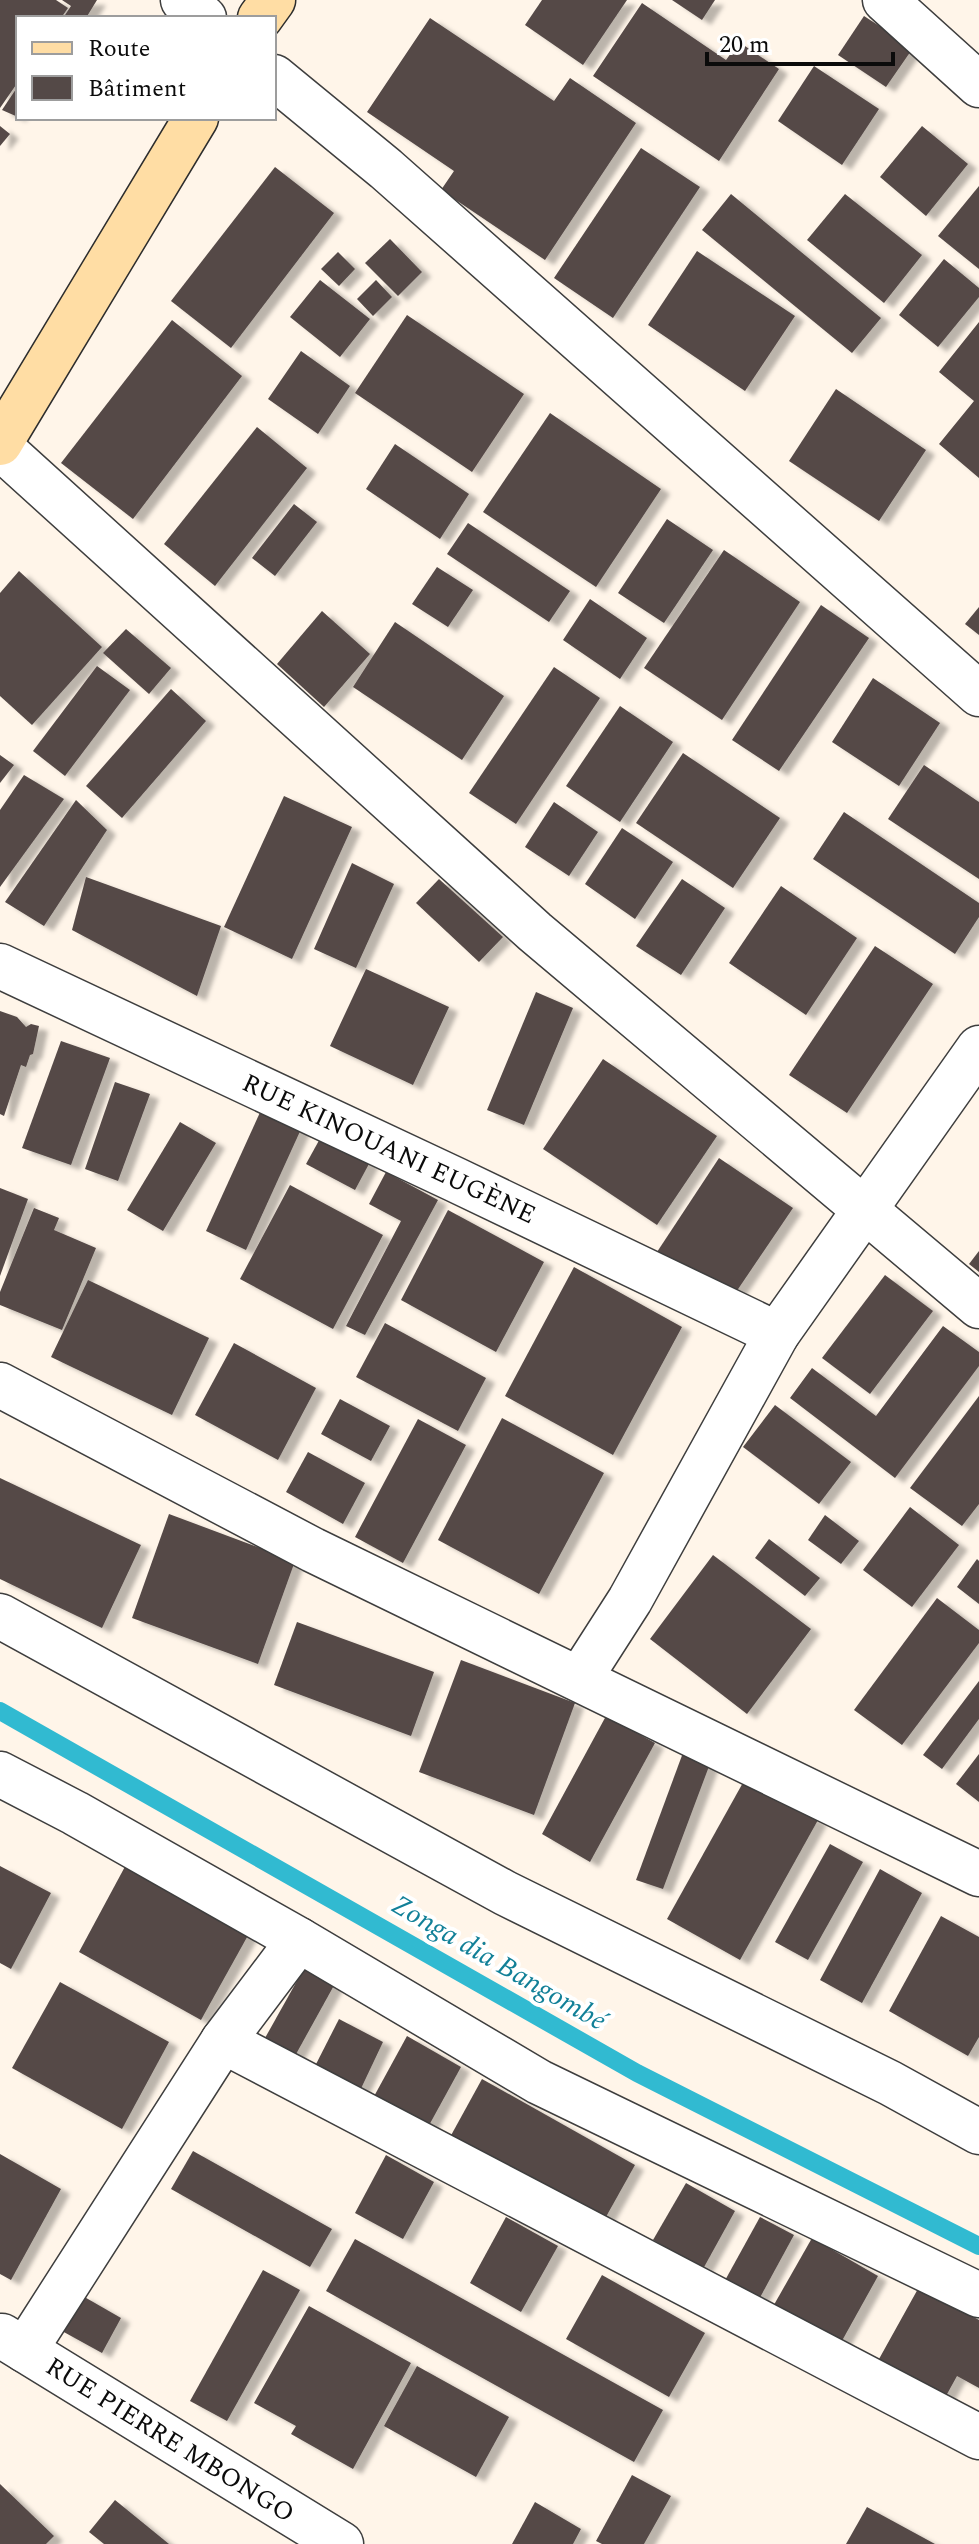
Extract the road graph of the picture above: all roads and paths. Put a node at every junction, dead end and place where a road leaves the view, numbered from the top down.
1 (183, 0) edge
2 (885, 0) edge
3 (202, 16) edge
4 (276, 79) edge
5 (979, 85) edge
6 (195, 120) edge
7 (0, 445) edge
8 (979, 694) edge
9 (0, 966) edge
10 (979, 1048) edge
11 (864, 1210) junction
12 (979, 1306) edge
13 (777, 1334) junction
14 (0, 1385) edge
15 (0, 1616) edge
16 (580, 1678) junction
17 (0, 1774) edge
18 (979, 1874) edge
19 (299, 1940) junction
20 (223, 2041) junction
21 (979, 2132) edge
22 (979, 2295) edge
23 (12, 2342) edge
24 (979, 2437) edge
25 (341, 2544) edge

1 - 3 street
2 - 5 street
4 - 8 street
6 - 7 street
7 - 11 street
9 - 13 street, RUE KINOUANI EUGÈNE
10 - 11 street
11 - 12 street
11 - 13 street
13 - 16 street
14 - 16 street
15 - 21 street
16 - 18 street
17 - 19 street
19 - 20 street
19 - 22 street
20 - 23 street
20 - 24 street
23 - 25 street, RUE PIERRE MBONGO

